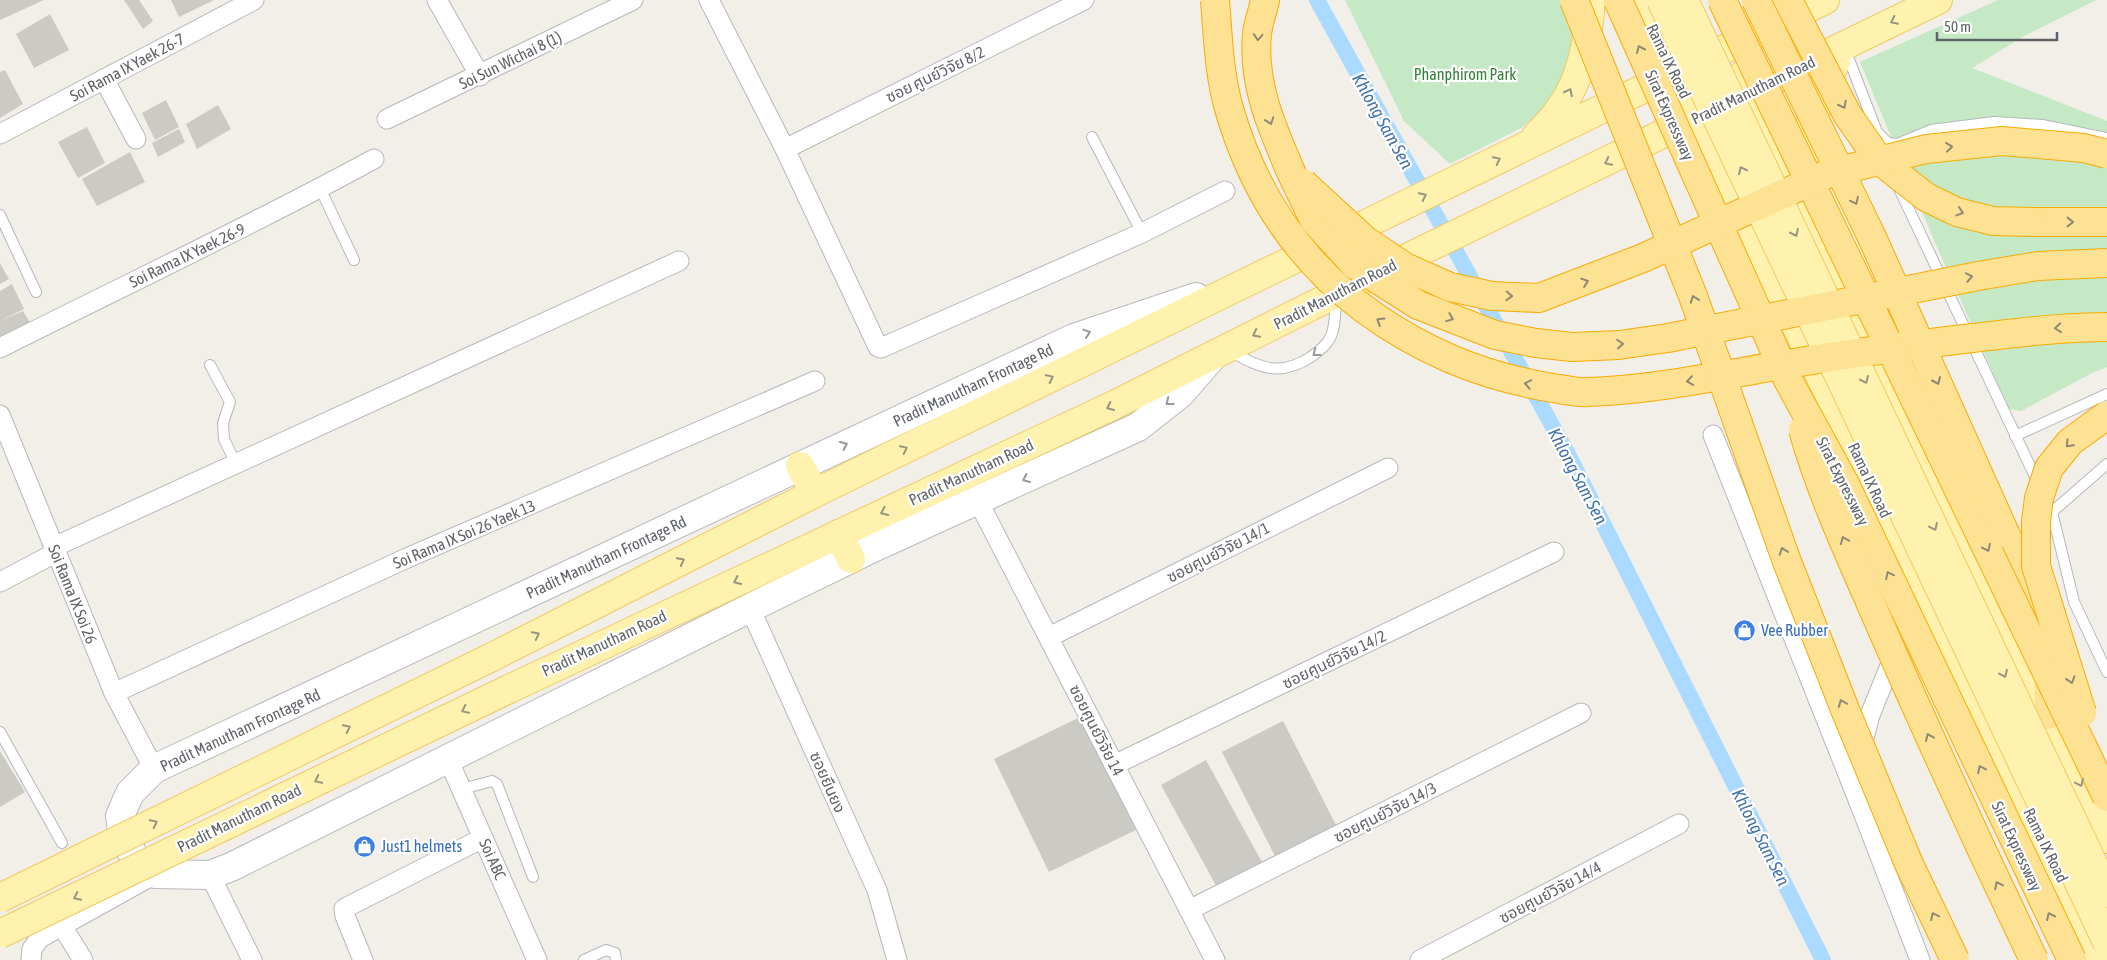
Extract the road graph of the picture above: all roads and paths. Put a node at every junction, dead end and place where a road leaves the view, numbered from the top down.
1 (254, 0) edge
2 (437, 0) edge
3 (633, 0) edge
4 (709, 0) edge
5 (1084, 0) edge
6 (1215, 0) edge
7 (1265, 0) edge
8 (1574, 0) edge
9 (1591, 0) edge
10 (1618, 0) edge
11 (1640, 0) edge
12 (1661, 0) edge
13 (1684, 0) edge
14 (1708, 0) edge
15 (1722, 0) edge
16 (1750, 0) edge
17 (1756, 0) edge
18 (1938, 0) edge
19 (1806, 3) edge
20 (1730, 46) junction
21 (1844, 46) junction
22 (1675, 73) junction
23 (480, 76) junction
24 (104, 78) junction
25 (1751, 91) junction
26 (1697, 118) junction
27 (387, 119) dead end
28 (1875, 127) junction
29 (0, 134) edge
30 (1092, 137) dead end
31 (2107, 138) edge
32 (136, 139) dead end
33 (1652, 140) junction
34 (1529, 144) junction
35 (785, 149) junction
36 (2107, 154) edge
37 (374, 159) dead end
38 (1291, 172) junction
39 (320, 188) junction
40 (1225, 191) dead end
41 (1800, 194) junction
42 (0, 215) edge
43 (2107, 222) edge
44 (1142, 232) junction
45 (354, 260) dead end
46 (679, 261) dead end
47 (2107, 263) edge
48 (1258, 276) junction
49 (36, 292) dead end
50 (1336, 293) junction
51 (2107, 327) edge
52 (1805, 341) junction
53 (0, 348) edge
54 (1220, 352) junction
55 (210, 364) dead end
56 (1788, 380) junction
57 (815, 381) dead end
58 (2107, 394) edge
59 (2107, 414) edge
60 (0, 415) edge
61 (1712, 435) dead end
62 (2014, 436) junction
63 (235, 462) junction
64 (2107, 464) edge
65 (800, 466) junction
66 (1388, 468) dead end
67 (815, 493) junction
68 (978, 501) junction
69 (2052, 512) junction
70 (838, 534) junction
71 (55, 550) junction
72 (1554, 552) dead end
73 (851, 559) junction
74 (0, 582) edge
75 (1922, 588) junction
76 (750, 608) junction
77 (1049, 637) junction
78 (2107, 672) edge
79 (114, 693) junction
80 (1581, 713) dead end
81 (2048, 715) junction
82 (0, 732) edge
83 (448, 759) junction
84 (1114, 765) junction
85 (154, 769) junction
86 (462, 790) junction
87 (2107, 795) edge
88 (1859, 802) junction
89 (1679, 824) dead end
90 (484, 838) junction
91 (2107, 839) edge
92 (62, 843) dead end
93 (155, 874) junction
94 (210, 875) junction
95 (533, 877) dead end
96 (2107, 893) edge
97 (0, 898) edge
98 (1189, 910) junction
99 (62, 926) junction
100 (0, 934) edge
101 (2107, 942) edge
102 (31, 960) edge
103 (83, 960) edge
104 (252, 960) edge
105 (363, 960) edge
106 (537, 960) edge
107 (584, 960) edge
108 (616, 960) edge
109 (897, 960) edge
110 (1215, 960) edge
111 (1420, 960) edge
112 (1920, 960) edge
113 (1955, 960) edge
114 (2034, 960) edge
115 (2072, 960) edge
116 (2100, 960) edge

1 - 24 street, Soi Rama IX Yaek 26-7
2 - 23 street
3 - 23 street, Soi Sun Wichai 8 (1)
4 - 35 street
5 - 35 street, ซอย ศูนย์วิจัย 8/2
51 -> 6 highway, bridge
7 -> 38 highway
113 -> 8 highway, bridge
34 -> 9 main road
56 -> 10 highway, Sirat Expressway, bridge
11 - 22 main road, Rama IX Road
101 -> 12 main road, Rama IX Road, bridge
13 -> 96 main road, bridge
14 - 20 main road
15 -> 87 highway, bridge
16 - 19 street
17 -> 81 highway, bridge
18 -> 21 main road, Pradit Manutham Road
19 - 20 main road, Pradit Manutham Road
19 -> 43 highway, bridge
20 - 22 main road, Pradit Manutham Road
20 - 25 main road
21 - 25 main road, Pradit Manutham Road
21 - 28 lane
21 - 41 main road
22 - 26 main road, Rama IX Road
22 - 34 main road, Pradit Manutham Road
23 - 27 street, Soi Sun Wichai 8 (1)
24 - 29 street, Soi Rama IX Yaek 26-7
24 - 32 street
25 - 26 main road, Pradit Manutham Road
25 - 41 main road
26 - 33 main road, Pradit Manutham Road
26 - 52 main road, Rama IX Road
28 - 31 lane
28 - 62 lane
30 - 44 lane
33 -> 50 main road, Pradit Manutham Road
33 - 52 main road
48 -> 34 main road, Pradit Manutham Road
35 - 44 street
38 -> 36 highway, bridge
37 - 39 street, Soi Rama IX Yaek 26-9
38 -> 47 highway, bridge
39 - 45 lane
39 - 53 street, Soi Rama IX Yaek 26-9
40 - 44 street
41 - 81 main road
42 - 49 lane
46 - 63 street
65 -> 48 street, Pradit Manutham Frontage Rd
67 -> 48 main road, Pradit Manutham Road
50 -> 54 main road, Pradit Manutham Road
50 -> 54 lane
52 - 75 main road, Rama IX Road
54 -> 68 street
54 -> 70 main road, Pradit Manutham Road
55 - 63 lane
114 -> 56 highway, bridge
115 -> 56 highway, Sirat Expressway, bridge
57 - 79 street, Soi Rama IX Soi 26 Yaek 13
58 - 62 lane
59 -> 87 highway, bridge
60 - 71 street, Soi Rama IX Soi 26
61 - 88 street
62 - 69 lane
63 - 71 street
64 - 69 lane
65 - 67 main road
65 - 85 street, Pradit Manutham Frontage Rd
66 - 77 street, ซอยศูนย์วิจัย 14/1
97 -> 67 main road, Pradit Manutham Road, bridge
68 - 73 street
68 - 77 street, ซอยศูนย์วิจัย 14
69 - 78 lane
70 - 73 main road
70 -> 100 main road, Pradit Manutham Road, bridge
71 - 74 street
71 - 79 street, Soi Rama IX Soi 26
72 - 84 street, ซอยศูนย์วิจัย 14/2
73 - 76 street
75 - 88 street
75 - 116 main road, Rama IX Road
76 - 83 street
76 - 109 street, ซอยยืนยง
77 - 84 street, ซอยศูนย์วิจัย 14
79 - 85 street, Soi Rama IX Soi 26
80 - 98 street, ซอยศูนย์วิจัย 14/3
81 -> 91 main road
82 - 92 lane
83 - 86 street, Soi ABC
83 - 94 street
84 - 98 street, ซอยศูนย์วิจัย 14
85 - 93 street, Pradit Manutham Frontage Rd
86 - 90 street, Soi ABC
86 - 95 lane
88 - 112 street
89 - 111 street, ซอยศูนย์วิจัย 14/4
90 - 105 street
90 - 106 street, Soi ABC
93 - 94 street
93 - 99 street
94 - 104 street
98 - 110 street, ซอยศูนย์วิจัย 14
99 - 102 street
99 - 103 street
107 - 108 lane

